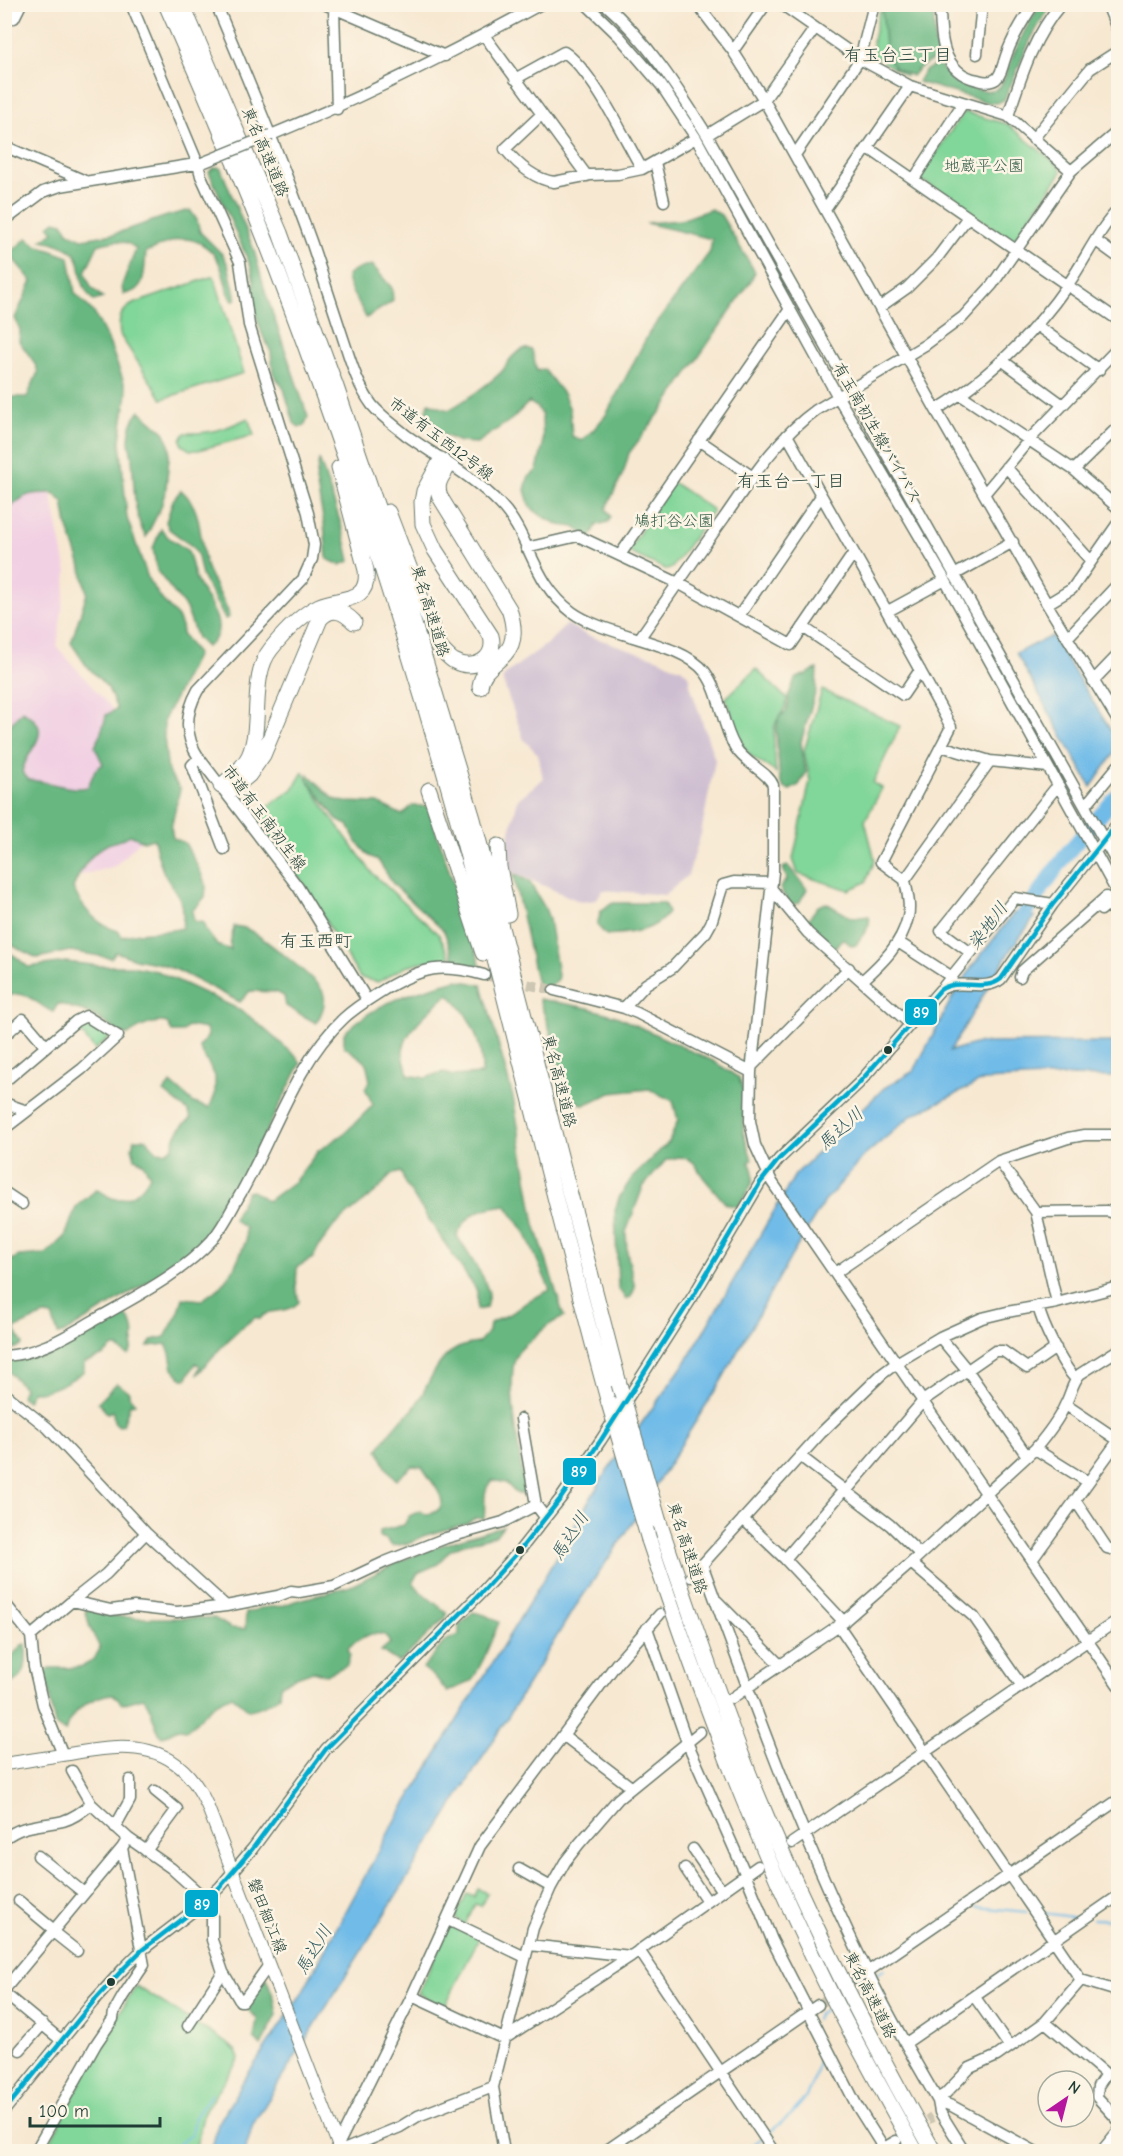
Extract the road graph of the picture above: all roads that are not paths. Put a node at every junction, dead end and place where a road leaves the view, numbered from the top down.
1 (21, 4) edge
2 (131, 4) edge
3 (166, 4) edge
4 (182, 4) edge
5 (216, 4) edge
6 (541, 4) edge
7 (586, 4) edge
8 (605, 4) edge
9 (696, 4) edge
10 (766, 4) edge
11 (781, 4) edge
12 (874, 4) edge
13 (940, 4) edge
14 (982, 4) edge
15 (1034, 4) edge
16 (1061, 4) edge
17 (1107, 4) edge
18 (329, 7) edge
19 (4, 14) edge
20 (815, 28) junction
21 (1119, 31) edge
22 (484, 35) junction
23 (733, 51) junction
24 (1119, 51) edge
25 (977, 54) dead end
26 (445, 56) junction
27 (860, 59) junction
28 (515, 79) junction
29 (910, 86) junction
30 (764, 100) junction
31 (963, 103) junction
32 (337, 109) junction
33 (541, 115) junction
34 (1008, 117) junction
35 (1119, 131) edge
36 (271, 135) junction
37 (701, 136) junction
38 (1034, 139) junction
39 (4, 146) edge
40 (868, 147) junction
41 (795, 155) junction
42 (656, 162) junction
43 (200, 163) junction
44 (642, 169) junction
45 (1071, 171) junction
46 (587, 176) junction
47 (914, 179) junction
48 (84, 180) junction
49 (664, 201) dead end
50 (825, 208) junction
51 (1119, 210) edge
52 (968, 217) junction
53 (4, 221) edge
54 (1096, 241) junction
55 (1017, 250) junction
56 (1119, 257) edge
57 (1068, 285) junction
58 (880, 307) junction
59 (790, 309) junction
60 (1119, 320) edge
61 (1036, 325) junction
62 (1119, 348) edge
63 (907, 356) junction
64 (1003, 362) junction
65 (1099, 370) junction
66 (329, 389) junction
67 (850, 390) junction
68 (961, 395) junction
69 (838, 397) junction
70 (1064, 405) junction
71 (936, 410) junction
72 (1119, 427) edge
73 (787, 435) junction
74 (699, 440) junction
75 (1029, 440) junction
76 (445, 463) junction
77 (1006, 467) junction
78 (1074, 470) junction
79 (753, 477) junction
80 (984, 494) junction
81 (821, 495) junction
82 (1117, 502) edge
83 (1119, 523) edge
84 (1012, 542) junction
85 (526, 548) junction
86 (853, 554) junction
87 (620, 555) junction
88 (1091, 561) junction
89 (949, 577) junction
90 (678, 583) junction
91 (1119, 584) edge
92 (1047, 604) junction
93 (888, 611) junction
94 (739, 616) junction
95 (354, 621) dead end
96 (803, 627) junction
97 (1068, 637) junction
98 (639, 639) junction
99 (1119, 655) edge
100 (920, 670) junction
101 (1093, 681) junction
102 (480, 687) dead end
103 (1119, 721) edge
104 (941, 746) junction
105 (199, 758) junction
106 (990, 761) junction
107 (1048, 766) junction
108 (1119, 766) edge
109 (1059, 786) junction
110 (224, 790) junction
111 (429, 790) dead end
112 (1086, 808) junction
113 (1119, 823) edge
114 (1103, 838) junction
115 (498, 846) dead end
116 (224, 849) dead end
117 (1093, 850) junction
118 (1119, 866) edge
119 (905, 880) junction
120 (771, 885) junction
121 (1119, 894) edge
122 (1106, 897) dead end
123 (1053, 904) junction
124 (1119, 919) edge
125 (1079, 921) junction
126 (898, 942) junction
127 (971, 953) junction
128 (849, 968) junction
129 (484, 975) tunnel mouth
130 (1020, 977) dead end
131 (862, 981) junction
132 (950, 983) junction
133 (554, 990) tunnel mouth
134 (367, 1000) junction
135 (624, 1008) junction
136 (910, 1024) junction
137 (529, 1035) junction
138 (4, 1036) edge
139 (46, 1046) junction
140 (521, 1064) junction
141 (752, 1068) junction
142 (4, 1082) edge
143 (4, 1102) edge
144 (27, 1111) junction
145 (4, 1129) edge
146 (1119, 1135) edge
147 (999, 1161) junction
148 (770, 1177) junction
149 (4, 1192) edge
150 (22, 1204) dead end
151 (1036, 1212) junction
152 (1119, 1214) edge
153 (836, 1273) junction
154 (1119, 1287) edge
155 (1057, 1303) junction
156 (1038, 1306) junction
157 (940, 1337) junction
158 (1056, 1348) junction
159 (1119, 1350) edge
160 (4, 1356) edge
161 (898, 1362) junction
162 (968, 1371) junction
163 (1076, 1379) junction
164 (4, 1393) edge
165 (924, 1400) junction
166 (1066, 1405) junction
167 (521, 1419) dead end
168 (1119, 1440) edge
169 (1031, 1453) junction
170 (800, 1456) junction
171 (1088, 1482) junction
172 (845, 1491) junction
173 (987, 1493) junction
174 (1075, 1500) junction
175 (536, 1505) junction
176 (545, 1517) junction
177 (743, 1519) junction
178 (146, 1533) junction
179 (1119, 1551) edge
180 (920, 1554) junction
181 (785, 1559) junction
182 (1032, 1560) junction
183 (911, 1563) junction
184 (702, 1564) junction
185 (691, 1577) dead end
186 (716, 1600) junction
187 (72, 1601) junction
188 (4, 1602) edge
189 (226, 1606) junction
190 (660, 1614) dead end
191 (1119, 1620) edge
192 (841, 1624) junction
193 (646, 1629) junction
194 (31, 1636) junction
195 (1088, 1641) junction
196 (780, 1665) junction
197 (1021, 1685) junction
198 (1119, 1685) edge
199 (747, 1689) junction
200 (732, 1698) dead end
201 (700, 1732) dead end
202 (564, 1735) junction
203 (687, 1742) junction
204 (925, 1752) junction
205 (63, 1755) junction
206 (4, 1764) edge
207 (72, 1771) dead end
208 (130, 1780) dead end
209 (631, 1787) junction
210 (154, 1791) dead end
211 (1119, 1800) edge
212 (91, 1804) junction
213 (115, 1827) junction
214 (805, 1835) junction
215 (4, 1839) edge
216 (125, 1843) junction
217 (792, 1843) dead end
218 (693, 1849) dead end
219 (146, 1851) junction
220 (38, 1856) dead end
221 (758, 1866) dead end
222 (685, 1868) dead end
223 (519, 1869) dead end
224 (232, 1873) junction
225 (745, 1873) junction
226 (1009, 1875) junction
227 (551, 1887) junction
228 (721, 1890) junction
229 (84, 1893) junction
230 (1119, 1896) edge
231 (205, 1900) junction
232 (707, 1900) junction
233 (19, 1901) dead end
234 (448, 1920) junction
235 (54, 1931) junction
236 (1054, 1939) junction
237 (529, 1945) junction
238 (142, 1950) junction
239 (77, 1951) dead end
240 (635, 1953) junction
241 (525, 1957) junction
242 (269, 1965) junction
243 (223, 1972) junction
244 (864, 1975) junction
245 (1081, 1980) junction
246 (1119, 1987) edge
247 (4, 1991) edge
248 (412, 1996) junction
249 (974, 1996) junction
250 (818, 2005) tunnel mouth
251 (810, 2015) junction
252 (1045, 2022) junction
253 (43, 2024) junction
254 (188, 2026) dead end
255 (504, 2039) junction
256 (62, 2041) junction
257 (906, 2043) junction
258 (1010, 2047) junction
259 (20, 2050) dead end
260 (721, 2073) junction
261 (493, 2087) junction
262 (937, 2107) junction
263 (4, 2111) edge
264 (1119, 2120) edge
265 (1119, 2131) edge
266 (896, 2141) dead end
267 (339, 2150) edge
268 (882, 2150) edge
269 (35, 2151) edge
270 (502, 2151) edge
271 (604, 2151) edge
272 (774, 2151) edge
273 (916, 2151) edge
274 (934, 2151) edge
275 (965, 2151) edge
276 (1036, 2151) edge
277 (1101, 2151) edge

1 - 19 street
2 - 43 street, 市道有玉南初生線
3 - 66 highway, 東名高速道路
4 - 66 highway, 東名高速道路
5 - 36 street, 市道有玉西12号線
6 - 22 street
7 - 37 street, 有玉南初生線バイパス
8 - 37 street, 有玉南初生線バイパス
9 - 23 street
10 - 23 street
11 - 20 street
12 - 27 street
13 - 15 street
14 - 25 street
16 - 34 street
17 - 21 street
18 - 26 street
18 - 32 street
20 - 27 street
20 - 30 street
22 - 26 street
22 - 28 street
23 - 30 street
24 - 38 street
26 - 32 street
27 - 29 street
27 - 41 street
28 - 33 street
28 - 44 street
29 - 31 street
29 - 40 street
30 - 37 street
30 - 41 street
31 - 34 street
31 - 47 street
32 - 36 street
33 - 46 street
33 - 46 street
34 - 38 street
35 - 45 street
36 - 43 street, bridge
36 - 76 street, 市道有玉西12号線
37 - 42 street
37 - 59 street, 有玉南初生線バイパス
37 - 67 street, 有玉南初生線バイパス
38 - 45 street
39 - 48 street
40 - 47 street
40 - 50 street
41 - 50 street
42 - 44 street
42 - 49 street
43 - 48 street
43 - 105 street, 市道有玉南初生線
44 - 46 street
45 - 55 street
47 - 52 street
48 - 53 street
50 - 58 street
51 - 54 street
52 - 55 street
52 - 58 street
54 - 56 street
54 - 57 street
55 - 57 street
55 - 63 street
57 - 60 street
57 - 61 street
58 - 63 street
59 - 69 street, 有玉南初生線バイパス
59 - 74 street
61 - 64 street
61 - 65 street
62 - 65 street
63 - 67 street
63 - 71 street
64 - 68 street
64 - 70 street
65 - 70 street
66 - 76 highway
66 - 110 highway
66 - 137 highway, 東名高速道路
66 - 140 highway, 東名高速道路
67 - 69 street
67 - 89 street, 有玉南初生線バイパス
68 - 71 street
68 - 75 street
69 - 73 street
69 - 89 street, 有玉南初生線バイパス
70 - 75 street
71 - 80 street
72 - 78 street
73 - 79 street
73 - 81 street
74 - 79 street
74 - 87 street
75 - 77 street
75 - 78 street
76 - 85 street, 市道有玉西12号線
76 - 102 highway
77 - 80 street
77 - 88 street
78 - 82 street
79 - 90 street
80 - 84 street
81 - 86 street
81 - 94 street
83 - 88 street
84 - 89 street
84 - 92 street
85 - 87 street
85 - 98 street, 市道有玉西12号線
86 - 93 street
86 - 96 street
87 - 90 street
88 - 92 street
89 - 93 street
89 - 107 street, 有玉南初生線バイパス
89 - 112 street, 有玉南初生線バイパス
90 - 94 street
90 - 98 street
91 - 97 street
92 - 97 street
93 - 100 street
94 - 96 street
95 - 110 highway
96 - 100 street
97 - 101 street
98 - 120 street, 市道有玉西12号線
99 - 101 street
100 - 104 street
101 - 103 street
104 - 106 street
104 - 119 street
105 - 110 street, 市道有玉南初生線
105 - 116 street
106 - 107 street
106 - 119 street
107 - 109 street, 有玉南初生線バイパス
108 - 112 street
109 - 117 street, 有玉南初生線バイパス
109 - 127 street
110 - 134 street, 市道有玉南初生線
111 - 140 highway
112 - 114 street, 有玉南初生線バイパス
113 - 114 street
114 - 117 street
114 - 118 street, 有玉南初生線バイパス
115 - 137 highway
117 - 121 street, 有玉南初生線バイパス
117 - 123 street
119 - 126 street
120 - 128 street
120 - 135 street
120 - 141 street, 市道有玉西12号線
122 - 125 street
123 - 127 street
123 - 132 street
124 - 125 street
125 - 130 street
126 - 131 street
126 - 132 street
127 - 132 street
128 - 131 street
128 - 141 street
129 - 134 street
131 - 136 street
132 - 136 street
133 - 135 street
134 - 160 street
135 - 141 street
136 - 148 street
137 - 274 highway, 東名高速道路, bridge
138 - 139 street
139 - 142 street
139 - 144 street
140 - 273 highway, 東名高速道路, bridge
141 - 148 street, 市道有玉西12号線
143 - 144 street
144 - 145 street
146 - 147 street
147 - 151 street
147 - 153 street
148 - 153 street, 市道有玉西12号線
148 - 176 street
149 - 150 street
151 - 152 street
151 - 155 street
153 - 161 street, 市道有玉西12号線
154 - 155 street
155 - 156 street
156 - 157 street
156 - 158 street
157 - 161 street
157 - 162 street
158 - 162 street
158 - 163 street
159 - 163 street
161 - 165 street, 市道有玉西12号線
161 - 170 street
162 - 165 street
162 - 169 street
163 - 166 street
164 - 178 street
165 - 172 street
165 - 173 street, 市道有玉西12号線
166 - 168 street
166 - 169 street
167 - 175 street
168 - 171 street
169 - 171 street
169 - 173 street
170 - 172 street
170 - 177 street
171 - 174 street
172 - 180 street
172 - 181 street
173 - 180 street
173 - 182 street, 市道有玉西12号線
174 - 179 street
174 - 182 street
175 - 176 street
175 - 189 street
176 - 224 street
177 - 181 street
177 - 184 street
178 - 187 street
178 - 189 street
180 - 183 street
181 - 192 street
182 - 195 street, 市道有玉西12号線
183 - 192 street
183 - 197 street
184 - 185 street
184 - 186 street
186 - 196 street
186 - 199 street
187 - 189 street
187 - 194 street
188 - 194 street
190 - 193 street
191 - 195 street
192 - 196 street
192 - 204 street
193 - 202 street
193 - 203 street
194 - 205 street
195 - 197 street
195 - 198 street, 市道有玉西12号線
196 - 199 street
197 - 204 street
199 - 200 street
199 - 214 street
201 - 203 street
202 - 209 street
202 - 234 street
203 - 209 street
203 - 225 street
204 - 214 street
204 - 226 street
205 - 206 main road, 磐田細江線
205 - 224 main road, 磐田細江線
207 - 212 street
208 - 213 street
209 - 227 street
210 - 219 street
211 - 226 street
212 - 213 street
212 - 215 street
213 - 216 street
214 - 217 street
214 - 244 street
216 - 219 street
216 - 229 street
216 - 238 street
218 - 228 street
219 - 231 street
220 - 229 street
221 - 225 street
222 - 232 street
223 - 227 street
224 - 231 street
224 - 242 main road, 磐田細江線
225 - 228 street
225 - 251 street
226 - 236 street
226 - 244 street
227 - 237 street
228 - 232 street
229 - 235 street
230 - 236 street
231 - 238 street
231 - 243 street
232 - 240 street
233 - 235 street
234 - 241 street
234 - 248 street
235 - 239 street
235 - 247 street
236 - 245 street
236 - 249 street
237 - 240 street
237 - 241 street
238 - 256 street
238 - 269 street
240 - 255 street
240 - 260 street
241 - 255 street
242 - 243 street
242 - 267 main road, 磐田細江線
243 - 254 street
244 - 257 street
245 - 246 street
245 - 252 street
247 - 253 street
248 - 255 street
248 - 267 street
249 - 257 street
249 - 258 street
250 - 251 street
251 - 260 street
251 - 268 street
252 - 258 street
252 - 264 street
253 - 256 street
253 - 259 street
255 - 261 street
256 - 263 street
257 - 262 street
258 - 262 street
260 - 271 street
260 - 272 street
261 - 267 street
261 - 270 street
262 - 275 street
262 - 276 street
265 - 277 street
266 - 268 street

